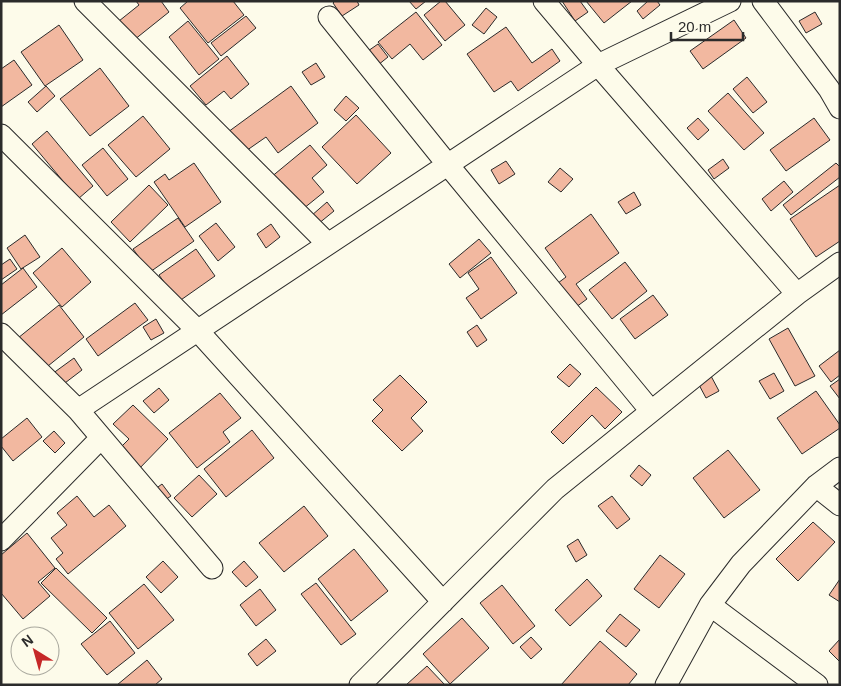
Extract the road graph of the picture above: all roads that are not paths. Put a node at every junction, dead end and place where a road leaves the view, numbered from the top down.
1 (85, 1) edge
2 (544, 1) edge
3 (730, 1) edge
4 (763, 1) edge
5 (329, 17) dead end
6 (598, 66) junction
7 (840, 108) edge
8 (1, 135) edge
9 (448, 165) junction
10 (328, 244) junction
11 (840, 263) edge
12 (797, 294) junction
13 (198, 331) junction
14 (1, 334) edge
15 (78, 410) junction
16 (651, 411) junction
17 (101, 438) junction
18 (840, 468) edge
19 (816, 486) junction
20 (840, 505) edge
21 (1, 540) edge
22 (212, 568) dead end
23 (442, 602) junction
24 (710, 605) junction
25 (360, 685) edge
26 (666, 685) edge
27 (817, 685) edge

1 - 10 street
2 - 6 street
3 - 6 street
4 - 7 street
5 - 9 street
6 - 9 street
6 - 12 street
8 - 13 street
9 - 10 street
9 - 16 street
10 - 13 street
11 - 12 street
12 - 16 street
13 - 15 street
13 - 23 street
14 - 15 street
15 - 17 street
16 - 23 street
17 - 21 street
17 - 22 street
18 - 19 street
19 - 20 street
19 - 24 street
23 - 25 street
24 - 26 street
24 - 27 street

